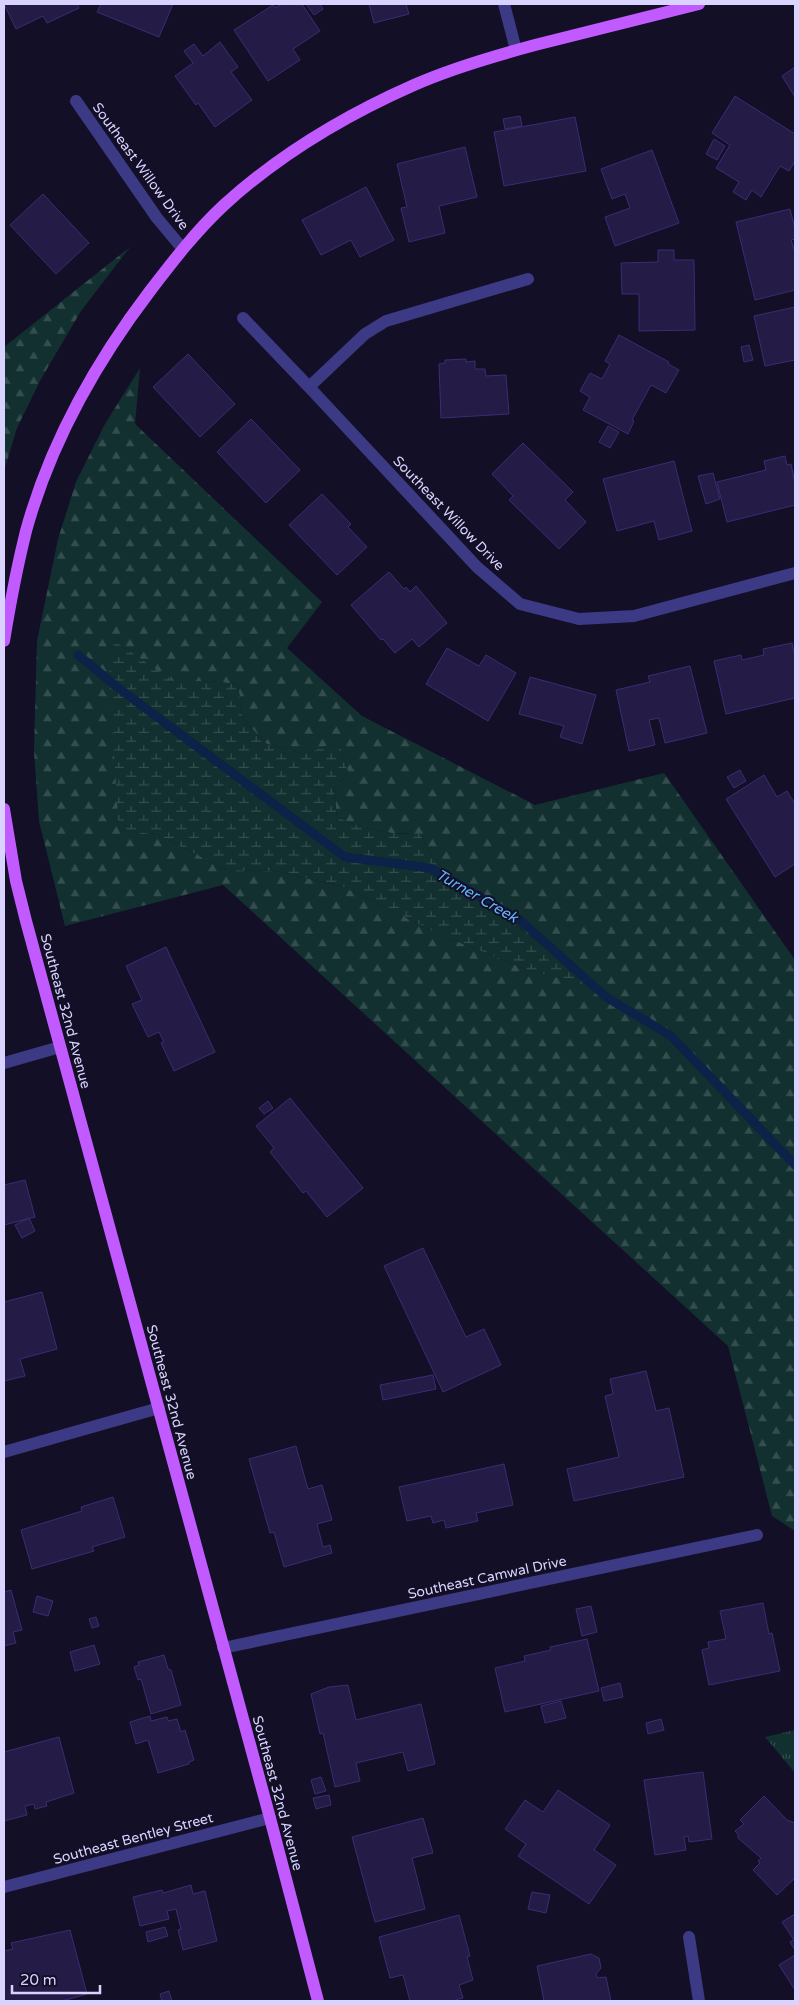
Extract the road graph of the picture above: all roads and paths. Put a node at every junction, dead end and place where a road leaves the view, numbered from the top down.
1 (504, 4) edge
2 (699, 4) edge
3 (516, 50) junction
4 (76, 101) dead end
5 (182, 248) junction
6 (528, 279) dead end
7 (243, 318) dead end
8 (309, 387) junction
9 (795, 573) edge
10 (4, 641) edge
11 (4, 808) edge
12 (60, 1047) junction
13 (4, 1063) edge
14 (159, 1408) junction
15 (4, 1452) edge
16 (757, 1535) dead end
17 (223, 1648) junction
18 (270, 1818) junction
19 (4, 1887) edge
20 (689, 1937) dead end
21 (318, 2001) edge
22 (699, 2001) edge

1 - 3 street
2 - 3 main road
3 - 5 main road
4 - 5 street, Southeast Willow Drive
5 - 10 main road
6 - 8 street
7 - 8 street, Southeast Willow Drive
8 - 9 street, Southeast Willow Drive
11 - 12 main road, Southeast 32nd Avenue
12 - 13 street
12 - 14 main road, Southeast 32nd Avenue
14 - 15 street
14 - 17 main road, Southeast 32nd Avenue
16 - 17 street, Southeast Camwal Drive
17 - 18 main road, Southeast 32nd Avenue
18 - 19 street, Southeast Bentley Street
18 - 21 main road, Southeast 32nd Avenue
20 - 22 street

